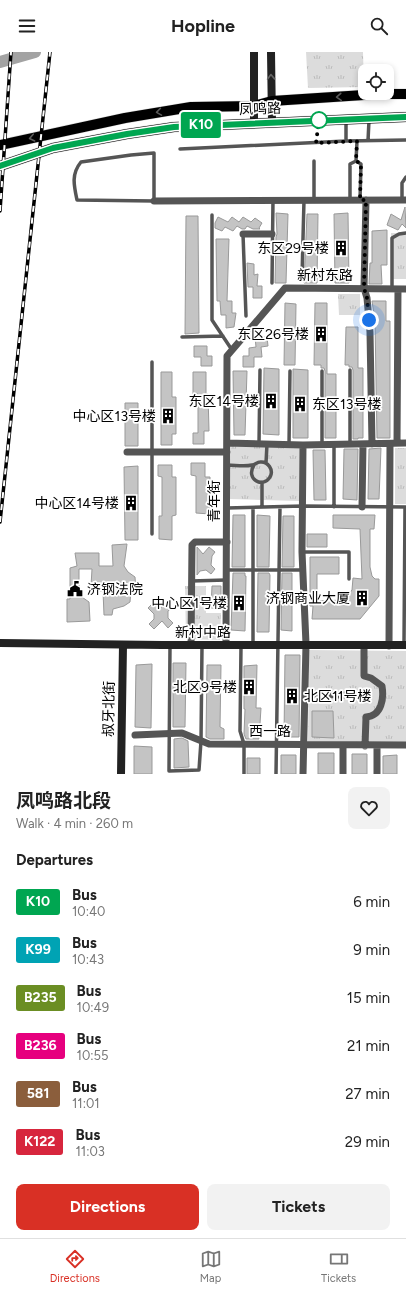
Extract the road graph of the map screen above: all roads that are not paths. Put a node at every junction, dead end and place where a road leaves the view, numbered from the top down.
1 (254, 52) edge
2 (271, 56) edge
3 (406, 94) edge
4 (272, 101) junction
5 (254, 106) junction
6 (406, 117) edge
7 (346, 119) junction
8 (369, 119) junction
9 (272, 122) junction
10 (254, 123) junction
11 (406, 140) edge
12 (346, 141) junction
13 (357, 141) junction
14 (368, 141) junction
15 (0, 146) edge
16 (180, 149) dead end
17 (314, 161) dead end
18 (356, 161) junction
19 (0, 166) edge
20 (406, 177) edge
21 (273, 200) junction
22 (304, 200) junction
23 (314, 200) junction
24 (350, 200) junction
25 (363, 200) junction
26 (404, 200) edge
27 (154, 201) junction
28 (212, 215) dead end
29 (406, 233) edge
30 (243, 234) joint
31 (272, 234) junction
32 (302, 277) dead end
33 (272, 283) dead end
34 (364, 288) junction
35 (399, 289) edge
36 (246, 316) dead end
37 (223, 336) junction
38 (182, 337) dead end
39 (232, 350) junction
40 (227, 356) joint
41 (152, 362) dead end
42 (260, 370) dead end
43 (350, 370) dead end
44 (290, 371) dead end
45 (322, 371) dead end
46 (227, 443) junction
47 (393, 443) junction
48 (406, 443) edge
49 (263, 444) junction
50 (289, 444) junction
51 (304, 444) junction
52 (322, 444) junction
53 (334, 444) junction
54 (350, 444) junction
55 (363, 444) junction
56 (372, 444) junction
57 (127, 452) dead end
58 (153, 452) junction
59 (227, 452) junction
60 (266, 463) junction
61 (227, 465) junction
62 (254, 465) junction
63 (262, 482) junction
64 (303, 506) junction
65 (262, 507) junction
66 (280, 507) junction
67 (334, 507) junction
68 (362, 507) junction
69 (390, 507) junction
70 (406, 507) edge
71 (227, 508) junction
72 (254, 508) junction
73 (152, 534) dead end
74 (227, 542) junction
75 (302, 552) junction
76 (226, 570) junction
77 (253, 570) junction
78 (279, 570) junction
79 (303, 570) junction
80 (349, 579) dead end
81 (226, 580) junction
82 (191, 581) junction
83 (0, 643) edge
84 (278, 644) junction
85 (306, 644) junction
86 (123, 645) junction
87 (170, 645) junction
88 (191, 645) junction
89 (202, 645) junction
90 (226, 645) junction
91 (241, 645) junction
92 (253, 645) junction
93 (364, 645) junction
94 (405, 645) edge
95 (389, 646) junction
96 (304, 694) junction
97 (345, 695) dead end
98 (168, 734) junction
99 (135, 735) dead end
100 (201, 741) junction
101 (244, 744) junction
102 (276, 744) junction
103 (303, 744) junction
104 (343, 745) junction
105 (406, 745) edge
106 (365, 746) junction
107 (377, 746) junction
108 (169, 773) edge
109 (120, 774) edge
110 (244, 774) edge
111 (276, 774) edge
112 (303, 774) edge
113 (343, 774) edge
114 (377, 774) edge

1 - 5 street
4 -> 2 street
3 -> 4 main road, 凤鸣路
4 - 5 main road, 凤鸣路
4 - 9 street
5 - 10 street
5 -> 15 main road, 凤鸣路
6 - 8 main road, 凤鸣路
7 - 8 main road, 凤鸣路
7 - 9 main road, 凤鸣路
7 - 12 lane
8 - 14 lane
9 - 10 main road, 凤鸣路
10 - 19 main road, 凤鸣路
11 - 14 lane
12 - 13 lane
12 - 16 lane
13 - 14 lane
13 - 18 lane
17 - 23 lane
18 - 24 lane
18 - 25 lane
20 - 26 lane
21 - 22 street
21 - 27 street
21 - 31 lane
22 - 23 street
22 - 32 lane
23 - 24 street
24 - 25 street
25 - 26 street
25 - 34 street
27 - 27 lane
28 - 37 lane
29 - 35 lane
30 - 31 street
30 - 36 lane
31 - 33 lane
34 - 35 street, 新村东路
34 - 39 street, 新村东路
34 - 56 street
35 - 47 street
37 - 38 lane
37 - 39 lane
39 - 40 street, 新村东路
40 - 46 street, 青年街
41 - 58 lane
42 - 49 lane
43 - 54 lane
44 - 50 lane
45 - 52 lane
46 - 49 street
46 - 59 street, 青年街
47 - 48 street
47 - 56 street
47 - 69 street
49 - 50 street
49 - 60 lane
50 - 51 street
51 - 52 street
51 - 64 street
52 - 53 street
53 - 54 street
53 - 67 lane
54 - 55 street
55 - 56 street
55 - 68 street
57 - 58 street
58 - 59 street
58 - 73 lane
59 - 61 street, 青年街
60 - 62 lane
60 - 63 lane
61 - 62 lane
61 - 71 street, 青年街
62 - 63 lane
63 - 65 lane
64 - 66 lane
64 - 67 lane
64 - 75 street
65 - 66 lane
65 - 72 lane
66 - 78 lane
67 - 68 lane
68 - 69 lane
69 - 70 lane
69 - 95 street
70 - 94 lane
71 - 72 lane
71 - 74 street, 青年街
72 - 77 lane
74 - 76 street, 青年街
74 - 82 street
75 - 79 street
75 - 80 lane
76 - 77 lane
76 - 81 street, 青年街
77 - 78 lane
77 - 92 lane
78 - 79 lane
78 - 84 lane
79 - 85 street
81 - 82 lane
81 - 90 street, 青年街
82 - 88 street
83 - 86 street, 新村中路
84 - 85 street, 新村中路
84 - 92 street, 新村中路
84 - 102 lane
85 - 93 street, 新村中路
85 - 96 street
86 - 87 street, 新村中路
86 - 109 street, 叔牙北街
87 - 88 street, 新村中路
87 - 98 lane
88 - 89 street, 新村中路
89 - 90 street, 新村中路
89 - 100 lane
90 - 91 street, 新村中路
91 - 92 street, 新村中路
91 - 101 lane
93 - 95 street, 新村中路
93 - 106 street
94 - 95 street, 新村中路
96 - 97 street
96 - 103 street
98 - 99 street, 西一路
98 - 100 street, 西一路
98 - 108 lane
100 - 101 street, 西一路
100 - 108 lane
101 - 102 street, 西一路
101 - 110 lane
102 - 103 street, 西一路
102 - 111 lane
103 - 104 street, 西一路
103 - 112 street
104 - 106 street, 西一路
104 - 113 street
105 - 107 street, 西一路
106 - 107 street, 西一路
107 - 114 street

